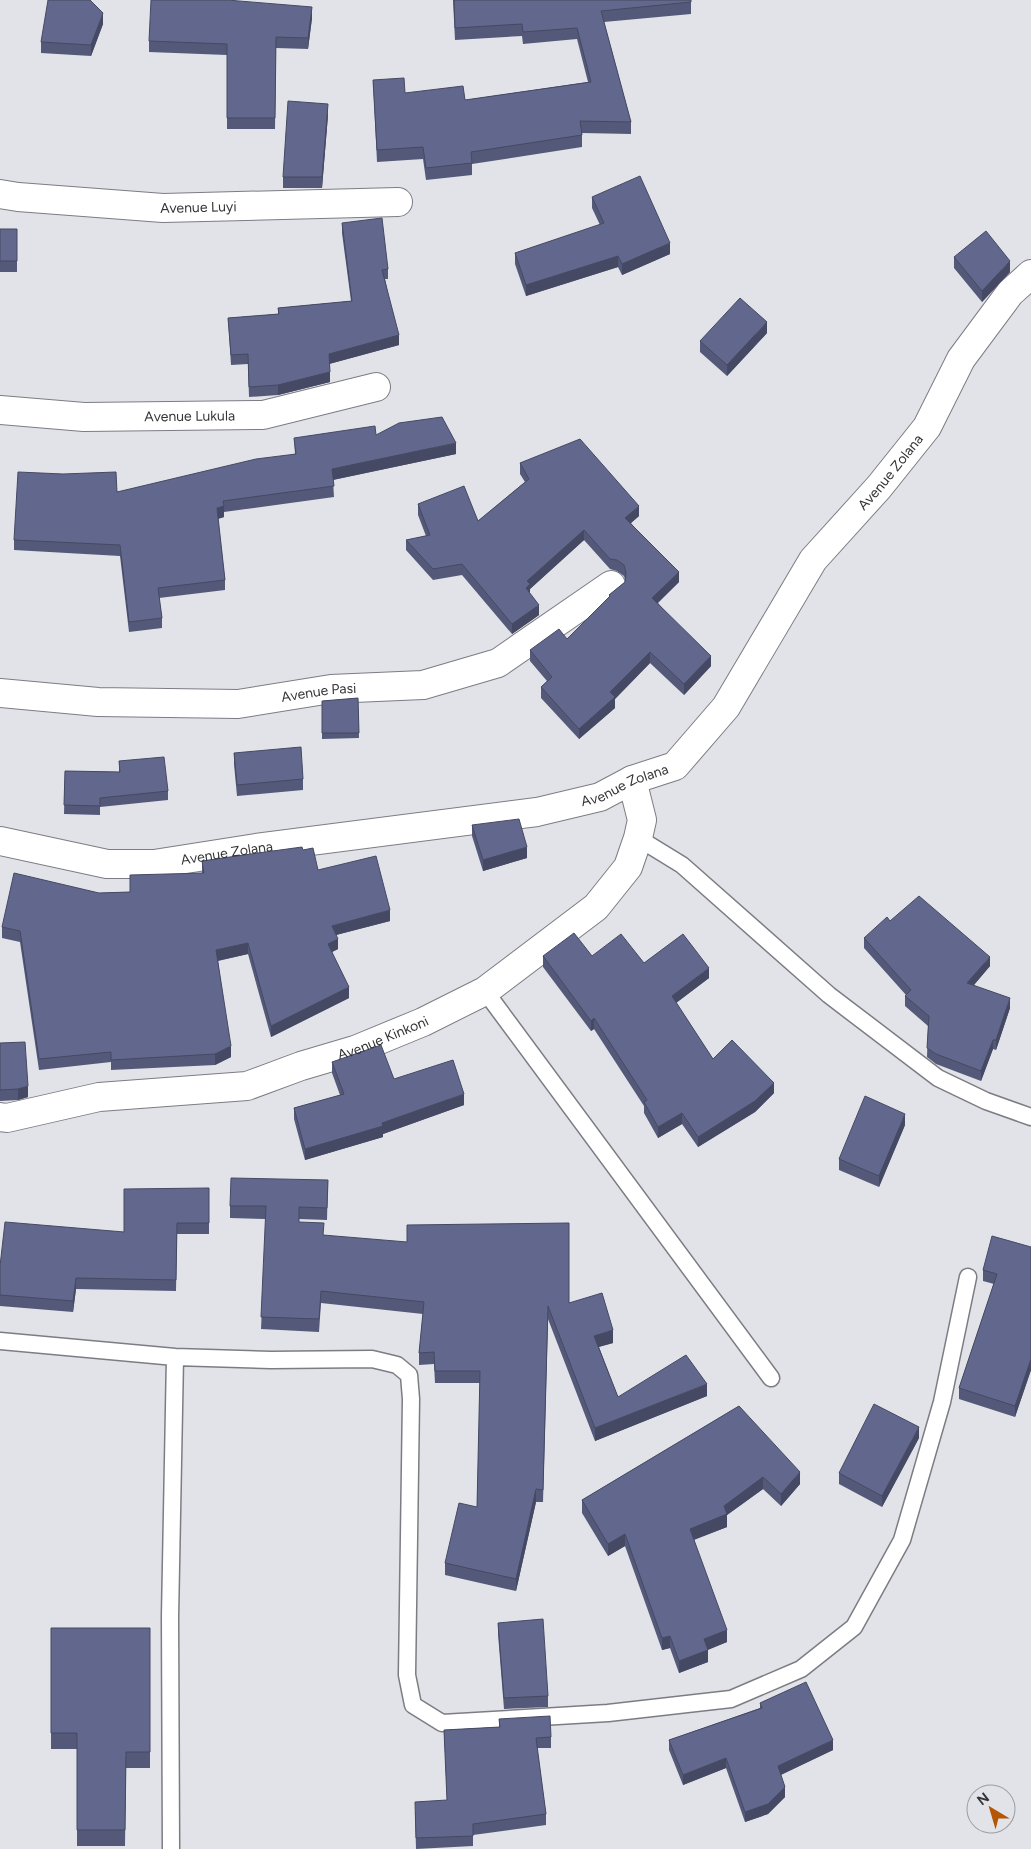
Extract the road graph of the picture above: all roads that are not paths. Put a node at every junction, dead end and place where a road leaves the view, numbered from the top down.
1 (0, 194) edge
2 (398, 202) dead end
3 (1031, 274) edge
4 (376, 387) dead end
5 (0, 410) edge
6 (612, 584) dead end
7 (0, 693) edge
8 (632, 780) junction
9 (638, 838) junction
10 (0, 841) edge
11 (485, 991) junction
12 (0, 1117) edge
13 (1031, 1117) edge
14 (968, 1278) dead end
15 (0, 1341) edge
16 (175, 1357) junction
17 (771, 1378) dead end
18 (171, 1849) edge

1 - 2 street, Avenue Luyi
3 - 8 street, Avenue Zolana
4 - 5 street, Avenue Lukula
6 - 7 street, Avenue Pasi
8 - 9 street, Avenue Kinkoni
8 - 10 street, Avenue Zolana
9 - 11 street, Avenue Kinkoni
9 - 13 lane
11 - 12 street, Avenue Kinkoni
11 - 17 lane
14 - 16 lane
15 - 16 lane
16 - 18 lane

